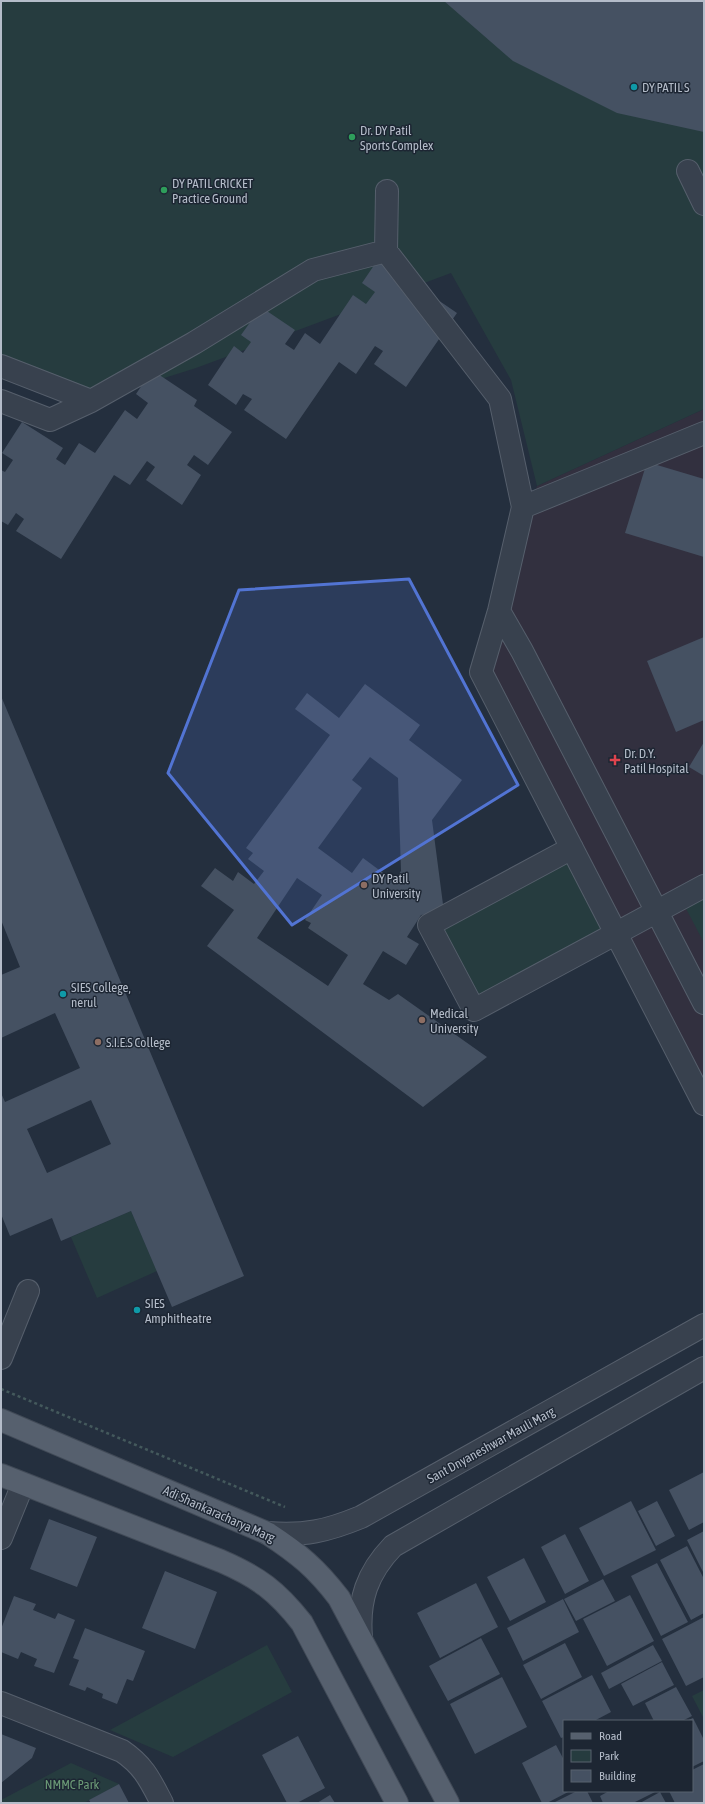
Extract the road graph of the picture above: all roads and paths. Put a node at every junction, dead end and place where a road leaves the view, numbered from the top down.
1 (688, 171) dead end
2 (387, 191) dead end
3 (704, 204) edge
4 (386, 251) junction
5 (1, 366) edge
6 (1, 401) edge
7 (91, 402) junction
8 (704, 434) edge
9 (523, 507) junction
10 (499, 611) junction
11 (572, 848) junction
12 (704, 886) edge
13 (657, 911) junction
14 (616, 933) junction
15 (704, 1003) edge
16 (704, 1104) edge
17 (28, 1291) dead end
18 (704, 1325) edge
19 (1, 1358) edge
20 (704, 1368) edge
21 (1, 1389) edge
22 (1, 1420) edge
23 (1, 1475) edge
24 (23, 1484) junction
25 (286, 1508) dead end
26 (267, 1533) junction
27 (1, 1538) edge
28 (361, 1637) junction
29 (1, 1703) edge
30 (156, 1801) edge
31 (397, 1803) edge
32 (448, 1803) edge

1 - 3 street
2 - 4 street
4 - 7 street
4 - 9 street
5 - 7 street
6 - 7 street
8 - 9 street
9 - 10 street
10 - 11 street
10 - 13 street
11 - 14 street
11 - 14 street
12 - 13 street
13 - 14 street
13 - 15 street
14 - 16 street
17 - 19 street
18 - 26 street, Sant Dnyaneshwar Mauli Marg
20 - 28 street
21 - 25 path
22 - 26 main road, Adi Shankaracharya Marg
23 - 24 main road
24 - 27 street
24 - 31 main road
26 - 28 main road, Adi Shankaracharya Marg
28 - 32 main road, Adi Shankaracharya Marg
29 - 30 street

